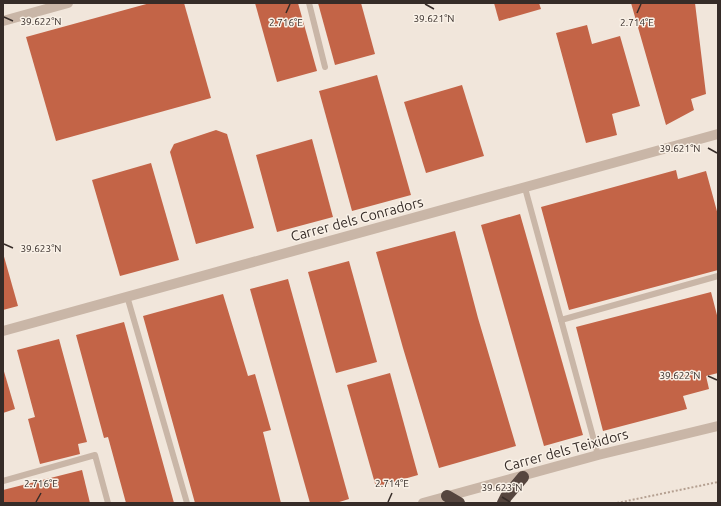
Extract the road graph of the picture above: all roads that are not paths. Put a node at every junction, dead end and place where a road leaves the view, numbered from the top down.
1 (68, 3) edge
2 (309, 3) edge
3 (3, 21) edge
4 (326, 67) dead end
5 (718, 134) edge
6 (525, 188) junction
7 (718, 276) edge
8 (127, 296) junction
9 (561, 320) junction
10 (3, 331) edge
11 (718, 426) edge
12 (598, 455) junction
13 (523, 477) junction
14 (3, 481) edge
15 (447, 496) junction
16 (108, 503) edge
17 (187, 503) edge
18 (423, 503) edge
19 (459, 503) edge
20 (503, 503) edge

1 - 3 street
2 - 4 lane
5 - 6 street, Carrer dels Conradors
6 - 8 street, Carrer dels Conradors
6 - 9 lane
7 - 9 lane
8 - 10 street, Carrer dels Conradors
8 - 17 lane
9 - 12 lane
11 - 12 street, Carrer dels Teixidors
12 - 13 street, Carrer dels Teixidors
13 - 15 street, Carrer dels Teixidors
13 - 20 highway
14 - 16 lane
15 - 18 street, Carrer dels Teixidors
15 - 19 highway

